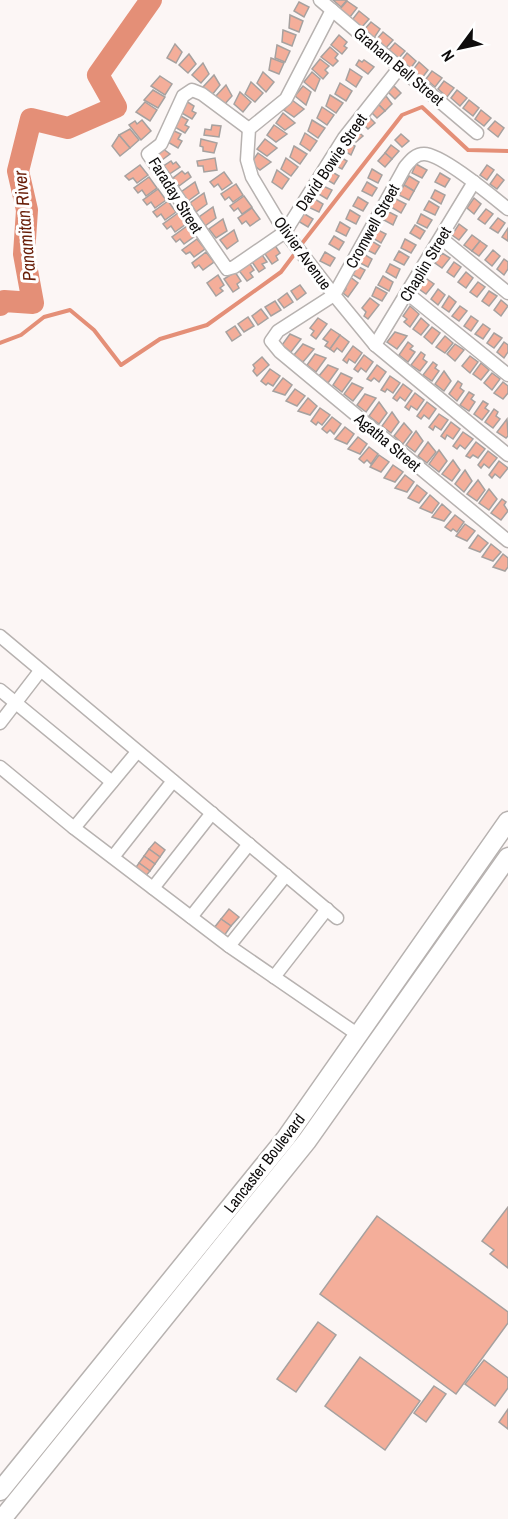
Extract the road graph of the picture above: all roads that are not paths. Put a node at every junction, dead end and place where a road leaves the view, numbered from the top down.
1 (320, 0) edge
2 (332, 10) junction
3 (400, 67) junction
4 (249, 129) junction
5 (477, 133) dead end
6 (474, 182) junction
7 (508, 210) edge
8 (289, 236) junction
9 (441, 238) junction
10 (227, 269) joint
11 (407, 293) junction
12 (508, 293) edge
13 (334, 295) junction
14 (271, 341) joint
15 (375, 345) junction
16 (508, 375) edge
17 (508, 455) edge
18 (508, 541) edge
19 (0, 636) edge
20 (40, 671) junction
21 (0, 690) edge
22 (16, 703) junction
23 (0, 723) edge
24 (137, 752) junction
25 (0, 767) edge
26 (173, 781) junction
27 (112, 782) junction
28 (212, 813) junction
29 (508, 821) edge
30 (74, 828) junction
31 (249, 844) junction
32 (112, 857) junction
33 (508, 857) edge
34 (286, 875) junction
35 (465, 882) junction
36 (153, 888) junction
37 (482, 894) junction
38 (327, 909) junction
39 (191, 917) junction
40 (338, 918) dead end
41 (229, 946) junction
42 (274, 977) junction
43 (357, 1034) junction
44 (0, 1491) edge
45 (2, 1519) edge

1 - 2 street, Graham Bell Street
2 - 3 street, Graham Bell Street
2 - 4 street
3 - 5 street, Graham Bell Street
3 - 8 street, David Bowie Street
4 - 8 street, Olivier Avenue
4 - 10 street, Faraday Street
6 - 7 street
6 - 9 street, Chaplin Street
6 - 13 street, Cromwell Street
8 - 10 street, David Bowie Street
8 - 13 street, Olivier Avenue
9 - 11 street, Chaplin Street
9 - 12 street
11 - 15 street, Chaplin Street
11 - 16 street
13 - 14 street, Cromwell Street
13 - 15 street, Olivier Avenue
14 - 18 street, Agatha Street
15 - 17 street, Olivier Avenue
19 - 20 street
20 - 22 street
20 - 24 street
21 - 22 street
22 - 23 street
22 - 27 street
24 - 26 street
24 - 27 street
25 - 30 street
26 - 28 street
26 - 32 street
27 - 30 street
28 - 31 street
28 - 36 street
29 - 35 main road, Lancaster Boulevard
30 - 32 street
31 - 34 street
31 - 39 street
32 - 36 street
33 - 37 main road, Lancaster Boulevard
34 - 38 street
34 - 41 street
35 - 37 main road
35 - 43 main road, Lancaster Boulevard
36 - 39 street
37 - 45 main road, Lancaster Boulevard
38 - 40 street
38 - 42 street
39 - 41 street
41 - 42 street
42 - 43 street
43 - 44 main road, Lancaster Boulevard

